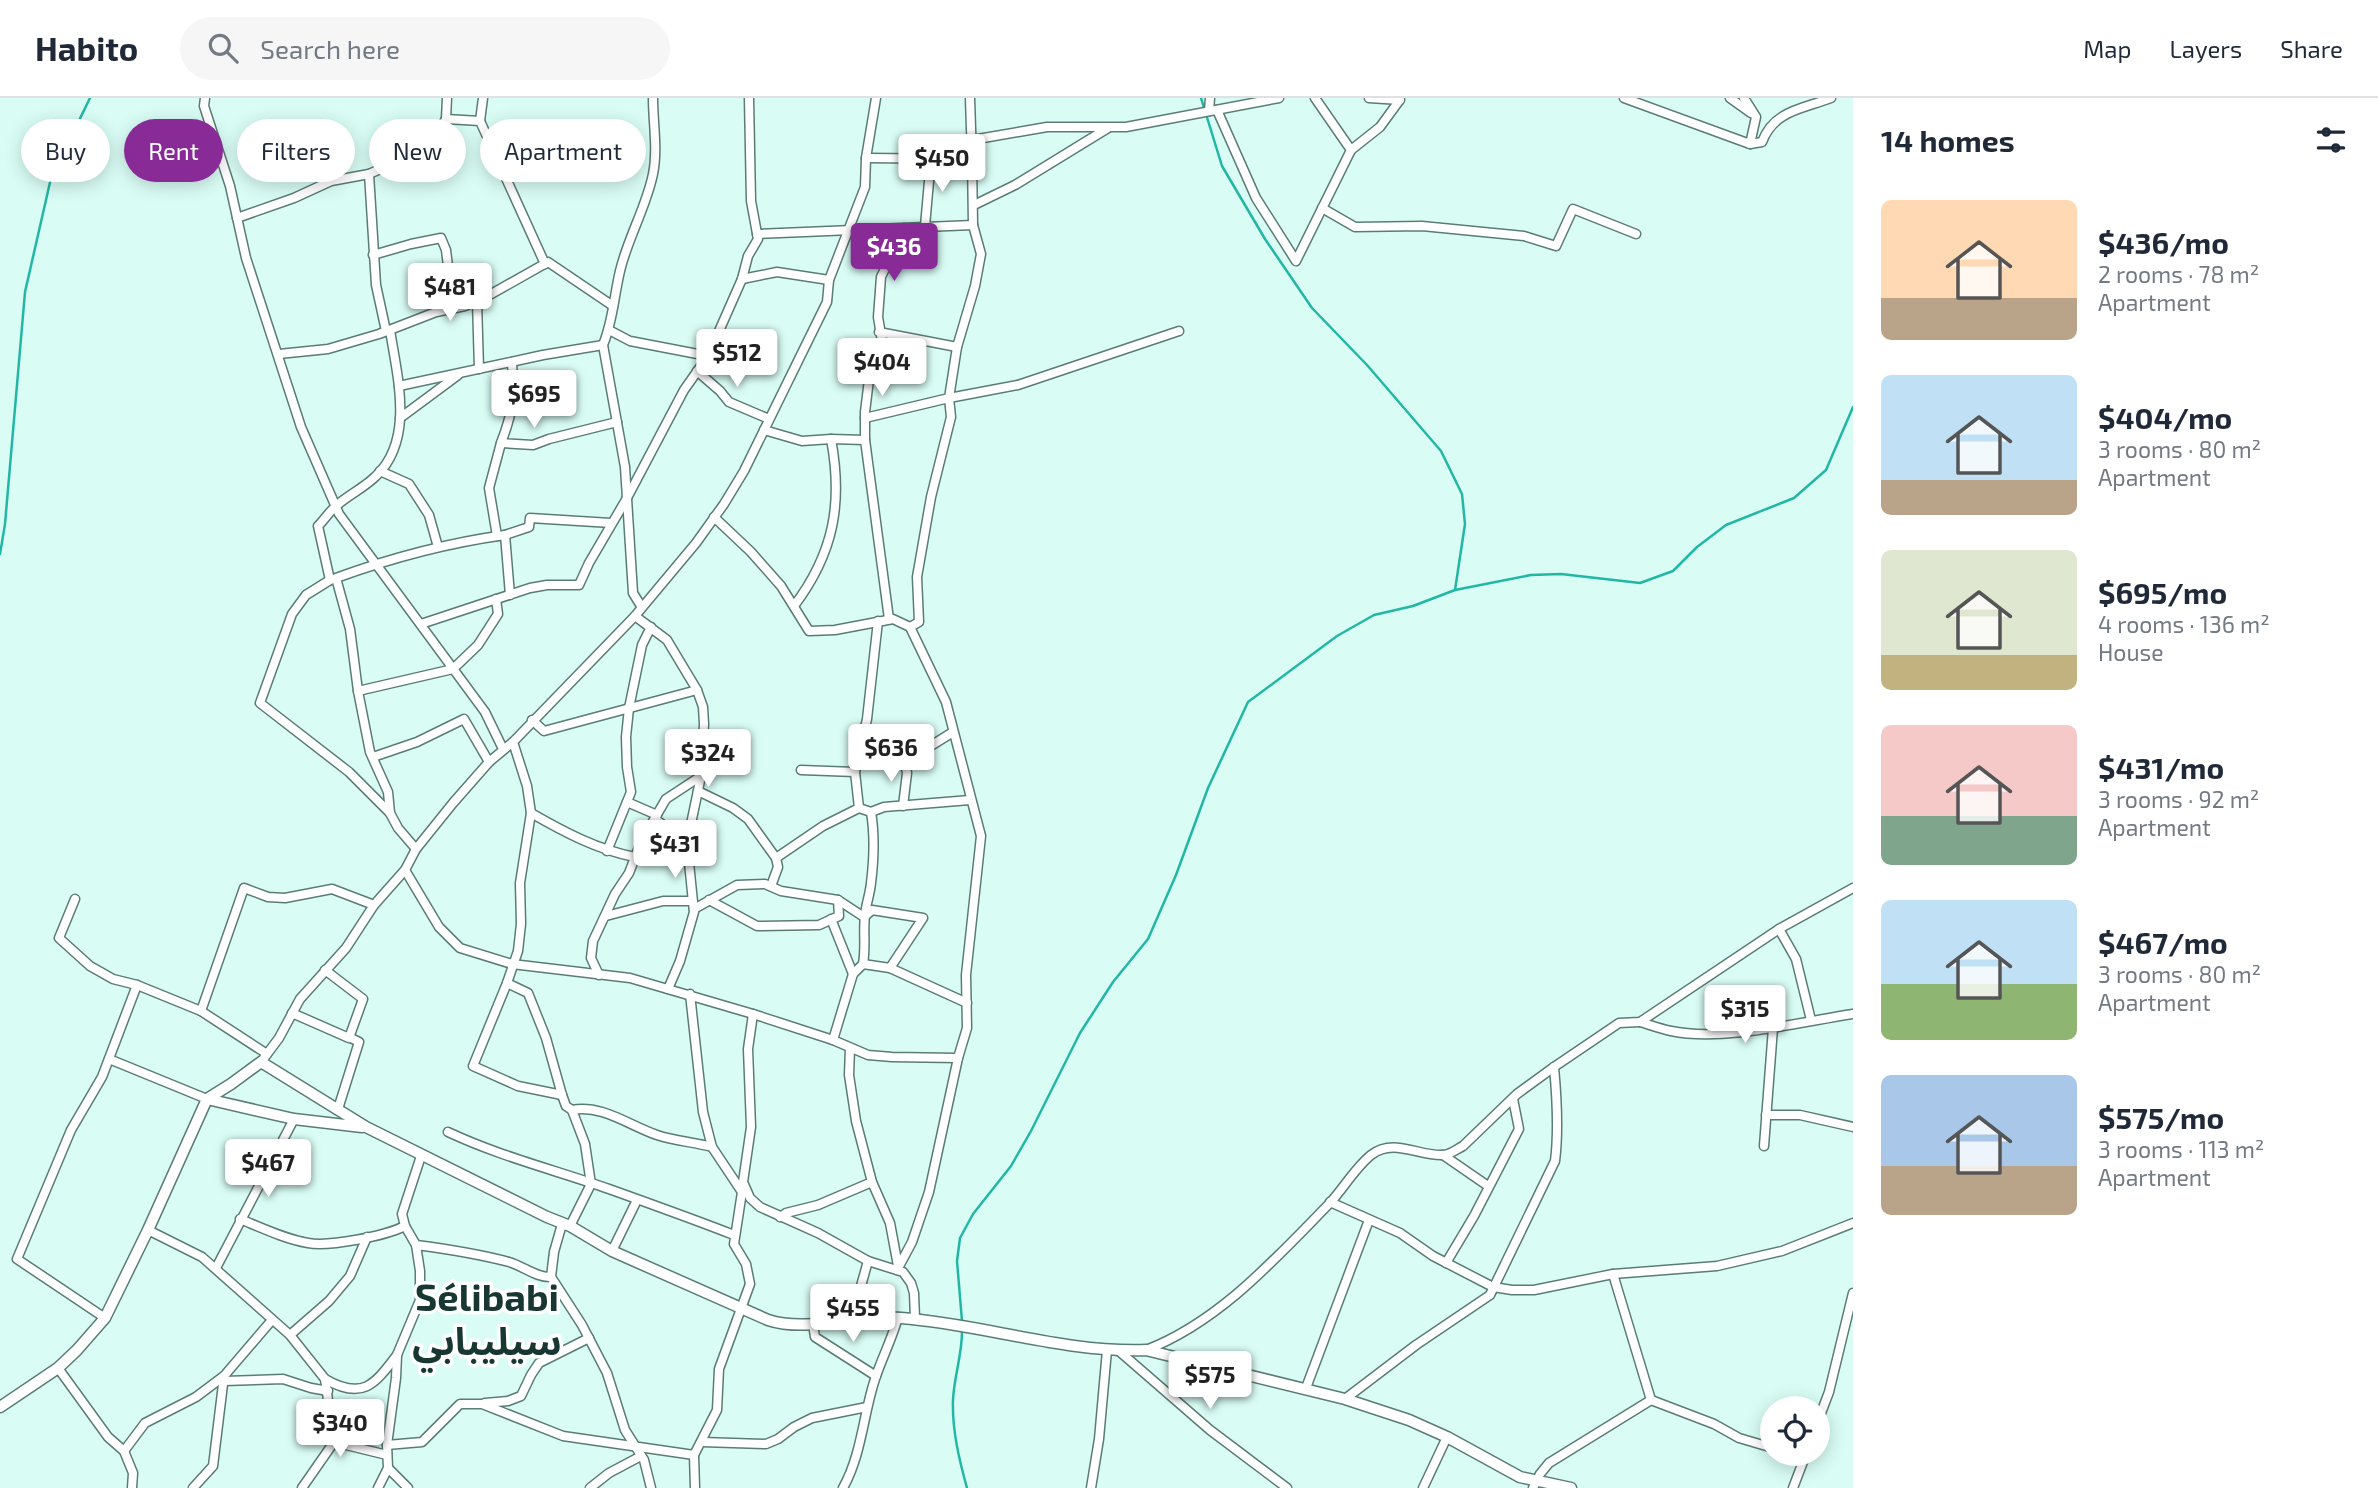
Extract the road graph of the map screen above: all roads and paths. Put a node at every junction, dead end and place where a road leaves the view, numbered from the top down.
1 (205, 98) edge
2 (447, 98) edge
3 (483, 98) edge
4 (653, 98) edge
5 (749, 98) edge
6 (876, 98) edge
7 (970, 98) edge
8 (1210, 98) edge
9 (1279, 98) edge
10 (1315, 98) edge
11 (1369, 98) edge
12 (1624, 98) edge
13 (1730, 98) edge
14 (1744, 98) edge
15 (1831, 98) edge
16 (1401, 100) edge
17 (1213, 111) junction
18 (1756, 117) junction
19 (446, 119) edge
20 (480, 119) edge
21 (466, 120) edge
22 (480, 121) edge
23 (1111, 127) junction
24 (972, 140) junction
25 (1750, 144) junction
26 (1351, 150) junction
27 (866, 158) junction
28 (931, 159) junction
29 (972, 159) junction
30 (369, 174) edge
31 (369, 182) edge
32 (508, 182) edge
33 (974, 205) junction
34 (1322, 208) junction
35 (237, 218) junction
36 (973, 225) junction
37 (925, 226) junction
38 (850, 228) junction
39 (904, 228) junction
40 (757, 234) junction
41 (1636, 234) dead end
42 (373, 255) junction
43 (545, 264) junction
44 (741, 279) junction
45 (829, 280) junction
46 (477, 301) junction
47 (613, 306) junction
48 (453, 307) junction
49 (609, 330) junction
50 (388, 331) junction
51 (1179, 331) dead end
52 (879, 332) junction
53 (603, 345) junction
54 (957, 347) junction
55 (279, 354) junction
56 (708, 356) junction
57 (512, 362) junction
58 (479, 369) junction
59 (697, 371) junction
60 (461, 373) junction
61 (399, 386) junction
62 (949, 398) junction
63 (400, 418) junction
64 (865, 418) junction
65 (769, 419) junction
66 (617, 422) junction
67 (764, 430) junction
68 (831, 439) junction
69 (865, 440) junction
70 (501, 443) junction
71 (380, 471) junction
72 (627, 498) junction
73 (336, 506) junction
74 (714, 517) junction
75 (611, 523) junction
76 (501, 535) junction
77 (438, 547) junction
78 (376, 563) junction
79 (333, 579) junction
80 (510, 595) junction
81 (496, 599) junction
82 (641, 606) junction
83 (794, 606) junction
84 (635, 616) junction
85 (889, 620) junction
86 (878, 621) junction
87 (421, 624) junction
88 (651, 627) junction
89 (910, 627) junction
90 (453, 669) junction
91 (697, 690) junction
92 (358, 691) junction
93 (629, 708) junction
94 (532, 720) junction
95 (953, 732) junction
96 (513, 742) junction
97 (502, 749) junction
98 (859, 755) junction
99 (373, 757) junction
100 (489, 762) junction
101 (905, 762) junction
102 (802, 770) dead end
103 (855, 772) junction
104 (701, 776) junction
105 (698, 791) junction
106 (970, 800) junction
107 (627, 803) junction
108 (903, 806) junction
109 (859, 808) junction
110 (871, 812) junction
111 (390, 813) junction
112 (531, 813) junction
113 (656, 817) junction
114 (687, 843) junction
115 (416, 849) junction
116 (607, 851) junction
117 (635, 857) junction
118 (776, 858) junction
119 (405, 870) junction
120 (771, 886) junction
121 (1853, 888) edge
122 (75, 899) dead end
123 (709, 900) junction
124 (838, 900) junction
125 (374, 905) junction
126 (693, 905) junction
127 (606, 916) junction
128 (864, 917) junction
129 (831, 919) junction
130 (1779, 929) junction
131 (512, 964) junction
132 (863, 964) junction
133 (890, 968) junction
134 (325, 970) junction
135 (853, 974) junction
136 (599, 975) junction
137 (507, 983) junction
138 (137, 985) junction
139 (668, 989) junction
140 (690, 994) junction
141 (967, 1003) junction
142 (201, 1011) junction
143 (292, 1013) junction
144 (753, 1014) junction
145 (1853, 1014) edge
146 (1811, 1020) junction
147 (1640, 1022) junction
148 (1773, 1028) junction
149 (349, 1037) junction
150 (833, 1040) junction
151 (850, 1048) junction
152 (264, 1058) junction
153 (958, 1058) junction
154 (109, 1059) junction
155 (1554, 1068) junction
156 (562, 1095) junction
157 (207, 1099) junction
158 (1513, 1099) junction
159 (338, 1109) junction
160 (572, 1110) junction
161 (1766, 1115) junction
162 (294, 1119) junction
163 (366, 1127) junction
164 (1853, 1127) edge
165 (448, 1132) dead end
166 (1764, 1146) dead end
167 (712, 1147) junction
168 (1443, 1155) junction
169 (421, 1156) junction
170 (739, 1182) junction
171 (872, 1182) junction
172 (591, 1184) junction
173 (1488, 1186) junction
174 (637, 1200) junction
175 (1331, 1202) junction
176 (761, 1207) junction
177 (741, 1208) junction
178 (780, 1217) junction
179 (240, 1219) junction
180 (1368, 1220) junction
181 (1853, 1223) edge
182 (566, 1225) junction
183 (405, 1226) junction
184 (148, 1230) junction
185 (734, 1235) junction
186 (367, 1237) junction
187 (416, 1245) junction
188 (611, 1251) junction
189 (868, 1261) junction
190 (1446, 1263) junction
191 (216, 1268) junction
192 (897, 1268) junction
193 (1613, 1274) junction
194 (551, 1277) junction
195 (1493, 1287) junction
196 (1853, 1293) edge
197 (740, 1309) junction
198 (898, 1317) junction
199 (105, 1318) junction
200 (852, 1318) junction
201 (915, 1319) junction
202 (272, 1320) junction
203 (813, 1324) junction
204 (290, 1335) junction
205 (589, 1338) junction
206 (1107, 1350) junction
207 (1146, 1350) junction
208 (1119, 1351) junction
209 (397, 1355) junction
210 (58, 1368) junction
211 (876, 1376) junction
212 (224, 1378) junction
213 (325, 1380) junction
214 (1306, 1388) junction
215 (328, 1391) junction
216 (1827, 1396) edge
217 (1345, 1399) junction
218 (1651, 1400) junction
219 (482, 1404) junction
220 (0, 1407) edge
221 (867, 1407) junction
222 (1447, 1437) junction
223 (334, 1441) junction
224 (702, 1442) junction
225 (1760, 1444) edge
226 (387, 1445) junction
227 (636, 1447) junction
228 (124, 1451) junction
229 (387, 1455) junction
230 (694, 1455) junction
231 (641, 1456) junction
232 (1800, 1466) edge
233 (388, 1468) junction
234 (1534, 1484) edge
235 (132, 1488) edge
236 (193, 1488) edge
237 (302, 1488) edge
238 (378, 1488) edge
239 (408, 1488) edge
240 (590, 1488) edge
241 (651, 1488) edge
242 (695, 1488) edge
243 (843, 1488) edge
244 (1091, 1488) edge
245 (1287, 1488) edge
246 (1423, 1488) edge
247 (1571, 1488) edge
248 (1793, 1488) edge

1 - 35 street
2 - 19 street
3 - 20 street
4 - 47 street
5 - 40 street
6 - 27 street
7 - 24 street
8 - 17 street
9 - 17 street
10 - 26 street
11 - 16 street
12 - 25 street
13 - 18 street
14 - 18 street
15 - 25 street
16 - 26 street
17 - 23 street
17 - 34 street
18 - 25 street
21 - 22 street
23 - 24 street
23 - 33 street
24 - 29 street
26 - 34 street
27 - 28 street
27 - 38 street
28 - 29 street
28 - 37 street
29 - 33 street
30 - 35 street
31 - 42 street
32 - 43 street
33 - 36 street
34 - 41 street
35 - 55 street
36 - 37 street
36 - 54 street
37 - 39 street
38 - 39 street
38 - 40 street
38 - 45 street
39 - 52 street
40 - 44 street
42 - 48 street
42 - 50 street
43 - 46 street
43 - 47 street
44 - 45 street
44 - 56 street
45 - 65 street
46 - 48 street
46 - 58 street
47 - 49 street
48 - 50 street
49 - 53 street
49 - 56 street
50 - 55 street
50 - 61 street
51 - 62 street
52 - 54 street
52 - 64 street
53 - 57 street
53 - 66 street
54 - 62 street
55 - 73 street
56 - 59 street
57 - 58 street
57 - 70 street
58 - 60 street
59 - 65 street
59 - 72 street
60 - 61 street
60 - 63 street
61 - 63 street
62 - 64 street
62 - 89 street
63 - 71 street
64 - 69 street
65 - 67 street
66 - 70 street
66 - 72 street
67 - 68 street
67 - 74 street
68 - 69 street
68 - 83 street
69 - 85 street
70 - 76 street
71 - 73 street
71 - 77 street
72 - 75 street
72 - 82 street
73 - 78 street
73 - 79 street
74 - 82 street
74 - 83 street
75 - 76 street
75 - 80 street
76 - 77 street
76 - 80 street
77 - 78 street
78 - 79 street
78 - 87 street
79 - 92 street
79 - 111 street
80 - 81 street
81 - 87 street
81 - 90 street
82 - 84 street
83 - 86 street
84 - 88 street
84 - 94 street
85 - 86 street
85 - 89 street
86 - 98 street
87 - 90 street
88 - 91 street
88 - 93 street
89 - 95 street
90 - 92 street
90 - 97 street
91 - 93 street
91 - 104 street
92 - 99 street
93 - 94 street
93 - 107 street
94 - 96 street
95 - 101 street
95 - 106 street
96 - 97 street
96 - 112 street
97 - 100 street
98 - 101 street
98 - 103 street
99 - 100 street
99 - 111 street
100 - 115 street
101 - 108 street
102 - 103 street
103 - 109 street
104 - 105 street
104 - 113 street
105 - 114 street
105 - 118 street
106 - 108 street
106 - 141 street
107 - 113 street
107 - 116 street
108 - 110 street
109 - 110 street
109 - 118 street
110 - 128 street
111 - 115 street
112 - 116 street
112 - 131 street
113 - 114 street
113 - 117 street
114 - 126 street
115 - 119 street
116 - 117 street
117 - 127 street
118 - 120 street
119 - 125 street
119 - 131 street
120 - 123 street
120 - 124 street
121 - 130 street
122 - 138 street
123 - 126 street
123 - 129 street
124 - 128 street
124 - 129 street
125 - 134 street
125 - 142 street
126 - 127 street
126 - 139 street
127 - 136 street
128 - 132 street
128 - 133 street
129 - 135 street
130 - 146 street
130 - 147 street
131 - 136 street
131 - 137 street
132 - 133 street
132 - 135 street
133 - 141 street
134 - 143 street
134 - 149 street
135 - 150 street
136 - 139 street
137 - 156 street
137 - 156 street
138 - 142 street
138 - 154 street
139 - 140 street
140 - 144 street
140 - 167 street
141 - 153 street
142 - 152 street
143 - 149 street
143 - 152 street
144 - 150 street
144 - 170 street
145 - 146 street
146 - 148 street
147 - 148 street
147 - 155 street
148 - 161 street
149 - 159 street
150 - 151 street
151 - 153 street
151 - 171 street
152 - 157 street
152 - 159 street
153 - 192 street
154 - 157 street
154 - 199 street
155 - 158 street
155 - 195 street
156 - 160 street
157 - 162 street
157 - 184 street
158 - 168 street
158 - 173 street
159 - 163 street
160 - 167 street
160 - 172 street
161 - 164 street
161 - 166 street
162 - 163 street
162 - 179 street
163 - 169 street
165 - 172 street
167 - 170 street
168 - 173 street
168 - 175 street
169 - 182 street
169 - 183 street
170 - 176 street
170 - 177 street
171 - 178 street
171 - 192 street
172 - 174 street
172 - 182 street
173 - 190 street
174 - 185 street
174 - 188 street
175 - 180 street
175 - 207 street
176 - 177 street
176 - 178 street
177 - 185 street
178 - 189 street
179 - 186 street
179 - 191 street
180 - 190 street
180 - 214 street
181 - 193 street
182 - 188 street
182 - 194 street
183 - 186 street
183 - 187 street
184 - 191 street
184 - 199 street
185 - 197 street
186 - 204 street
187 - 194 street
187 - 209 street
188 - 197 street
189 - 192 street
189 - 200 street
190 - 195 street
191 - 202 street
192 - 201 street
193 - 195 street
193 - 218 street
194 - 205 street
195 - 217 street
196 - 216 street
197 - 203 street
197 - 224 street
198 - 200 street
198 - 201 street
198 - 211 street
199 - 210 street
200 - 203 street
201 - 206 street
202 - 204 street
202 - 212 street
203 - 211 street
204 - 213 street
205 - 219 street
205 - 227 street
206 - 208 street
206 - 244 street
207 - 208 street
207 - 214 street
208 - 245 street
209 - 213 street
209 - 226 street
210 - 220 street
210 - 228 street
211 - 221 street
212 - 215 street
212 - 228 street
212 - 236 street
213 - 215 street
214 - 217 street
215 - 223 street
217 - 222 street
218 - 225 street
218 - 234 street
219 - 226 street
219 - 227 street
221 - 224 street
221 - 243 street
222 - 234 street
222 - 246 street
223 - 229 street
223 - 237 street
224 - 230 street
226 - 229 street
227 - 230 street
227 - 231 street
228 - 235 street
229 - 233 street
230 - 242 street
231 - 240 street
231 - 241 street
232 - 248 street
233 - 238 street
233 - 239 street
234 - 247 street

